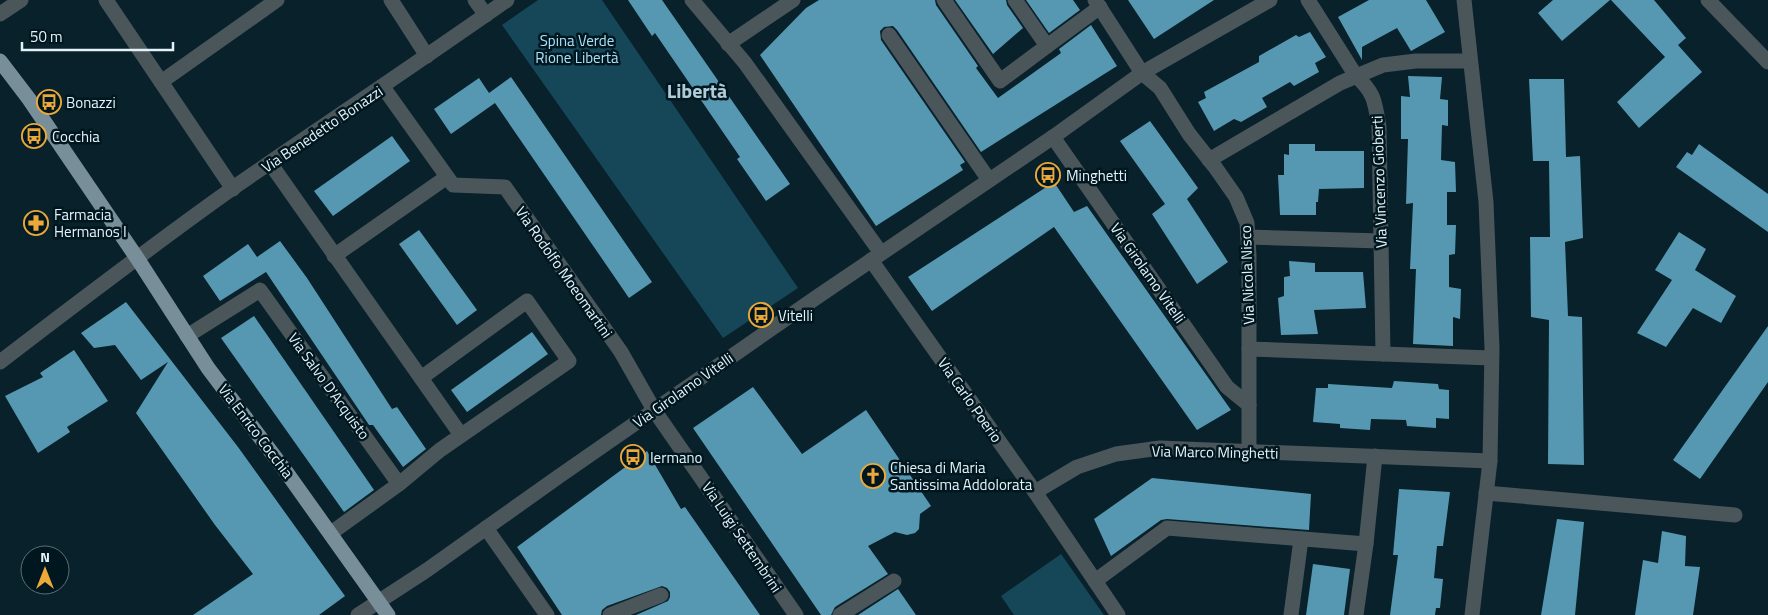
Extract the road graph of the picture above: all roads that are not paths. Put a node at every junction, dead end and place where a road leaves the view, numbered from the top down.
1 (21, 0) edge
2 (106, 0) edge
3 (277, 0) edge
4 (391, 0) edge
5 (475, 0) edge
6 (507, 0) edge
7 (692, 0) edge
8 (793, 0) edge
9 (944, 0) edge
10 (1015, 0) edge
11 (1270, 0) edge
12 (1308, 0) edge
13 (1464, 0) edge
14 (1708, 0) edge
15 (1097, 4) edge
16 (0, 14) edge
17 (486, 15) junction
18 (889, 35) dead end
19 (728, 44) junction
20 (1046, 46) junction
21 (427, 56) junction
22 (0, 61) edge
23 (1470, 61) junction
24 (1768, 62) edge
25 (1142, 73) junction
26 (1356, 76) junction
27 (161, 82) junction
28 (383, 87) junction
29 (1053, 137) junction
30 (1209, 160) junction
31 (270, 163) junction
32 (447, 176) junction
33 (989, 180) junction
34 (233, 189) junction
35 (1248, 236) junction
36 (1381, 241) junction
37 (334, 256) junction
38 (876, 257) junction
39 (137, 258) junction
40 (187, 336) junction
41 (1249, 349) junction
42 (1383, 354) junction
43 (1491, 358) junction
44 (0, 362) edge
45 (420, 378) junction
46 (1249, 405) junction
47 (654, 410) junction
48 (461, 435) junction
49 (1249, 452) junction
50 (1375, 456) junction
51 (1490, 461) junction
52 (399, 484) junction
53 (1034, 492) junction
54 (1486, 493) junction
55 (1735, 515) dead end
56 (486, 528) junction
57 (330, 534) junction
58 (1301, 539) junction
59 (1366, 544) junction
60 (894, 581) dead end
61 (1096, 581) junction
62 (661, 595) dead end
63 (380, 601) junction
64 (358, 615) edge
65 (388, 615) edge
66 (547, 615) edge
67 (610, 615) edge
68 (796, 615) edge
69 (840, 615) edge
70 (1118, 615) edge
71 (1291, 615) edge
72 (1356, 615) edge
73 (1472, 615) edge

1 - 16 street
2 - 27 street
3 - 27 street
4 - 21 street
5 - 17 street
6 - 17 street, Via Benedetto Bonazzi
7 - 19 street
8 - 19 street
9 - 20 street
10 - 20 street
11 - 25 street, Via Girolamo Vitelli
12 - 26 street, Via Vincenzo Gioberti
13 - 23 street
14 - 24 street
15 - 20 street
15 - 25 street, Via Nicola Nisco
17 - 21 street, Via Benedetto Bonazzi
18 - 33 street
19 - 38 street
21 - 28 street, Via Benedetto Bonazzi
22 - 39 main road, Via Enrico Cocchia
23 - 26 street
23 - 43 street
25 - 29 street, Via Girolamo Vitelli
25 - 30 street, Via Nicola Nisco
26 - 30 street
26 - 36 street, Via Vincenzo Gioberti
27 - 34 street
28 - 31 street, Via Benedetto Bonazzi
28 - 32 street, Via Rodolfo Moeomartini
29 - 33 street, Via Girolamo Vitelli
29 - 46 street, Via Girolamo Vitelli
30 - 35 street, Via Nicola Nisco
31 - 34 street, Via Benedetto Bonazzi
31 - 37 street
32 - 37 street
32 - 47 street, Via Rodolfo Moeomartini
33 - 38 street, Via Girolamo Vitelli
34 - 39 street, Via Benedetto Bonazzi
35 - 36 street
35 - 41 street, Via Nicola Nisco
36 - 42 street, Via Vincenzo Gioberti
37 - 45 street
38 - 47 street, Via Girolamo Vitelli
38 - 53 street, Via Carlo Poerio
39 - 40 main road, Via Enrico Cocchia
39 - 44 street
40 - 52 street, Via Salvo D'Acquisto
40 - 57 main road, Via Enrico Cocchia
41 - 42 street
41 - 46 street, Via Nicola Nisco
42 - 43 street
43 - 51 street
45 - 48 street
45 - 48 street
46 - 49 street, Via Nicola Nisco
47 - 56 street, Via Girolamo Vitelli
47 - 68 street, Via Luigi Settembrini
48 - 52 street
49 - 50 street, Via Marco Minghetti
49 - 53 street, Via Marco Minghetti
50 - 51 street, Via Marco Minghetti
50 - 59 street
51 - 54 street
52 - 57 street
53 - 61 street, Via Carlo Poerio
54 - 55 street
54 - 73 street
56 - 63 street, Via Girolamo Vitelli
56 - 66 street
57 - 63 main road, Via Enrico Cocchia
58 - 59 street
58 - 61 street
58 - 71 street
59 - 72 street
60 - 69 street
61 - 70 street, Via Carlo Poerio
62 - 67 street
63 - 64 street, Via Girolamo Vitelli
63 - 65 main road, Via Enrico Cocchia

